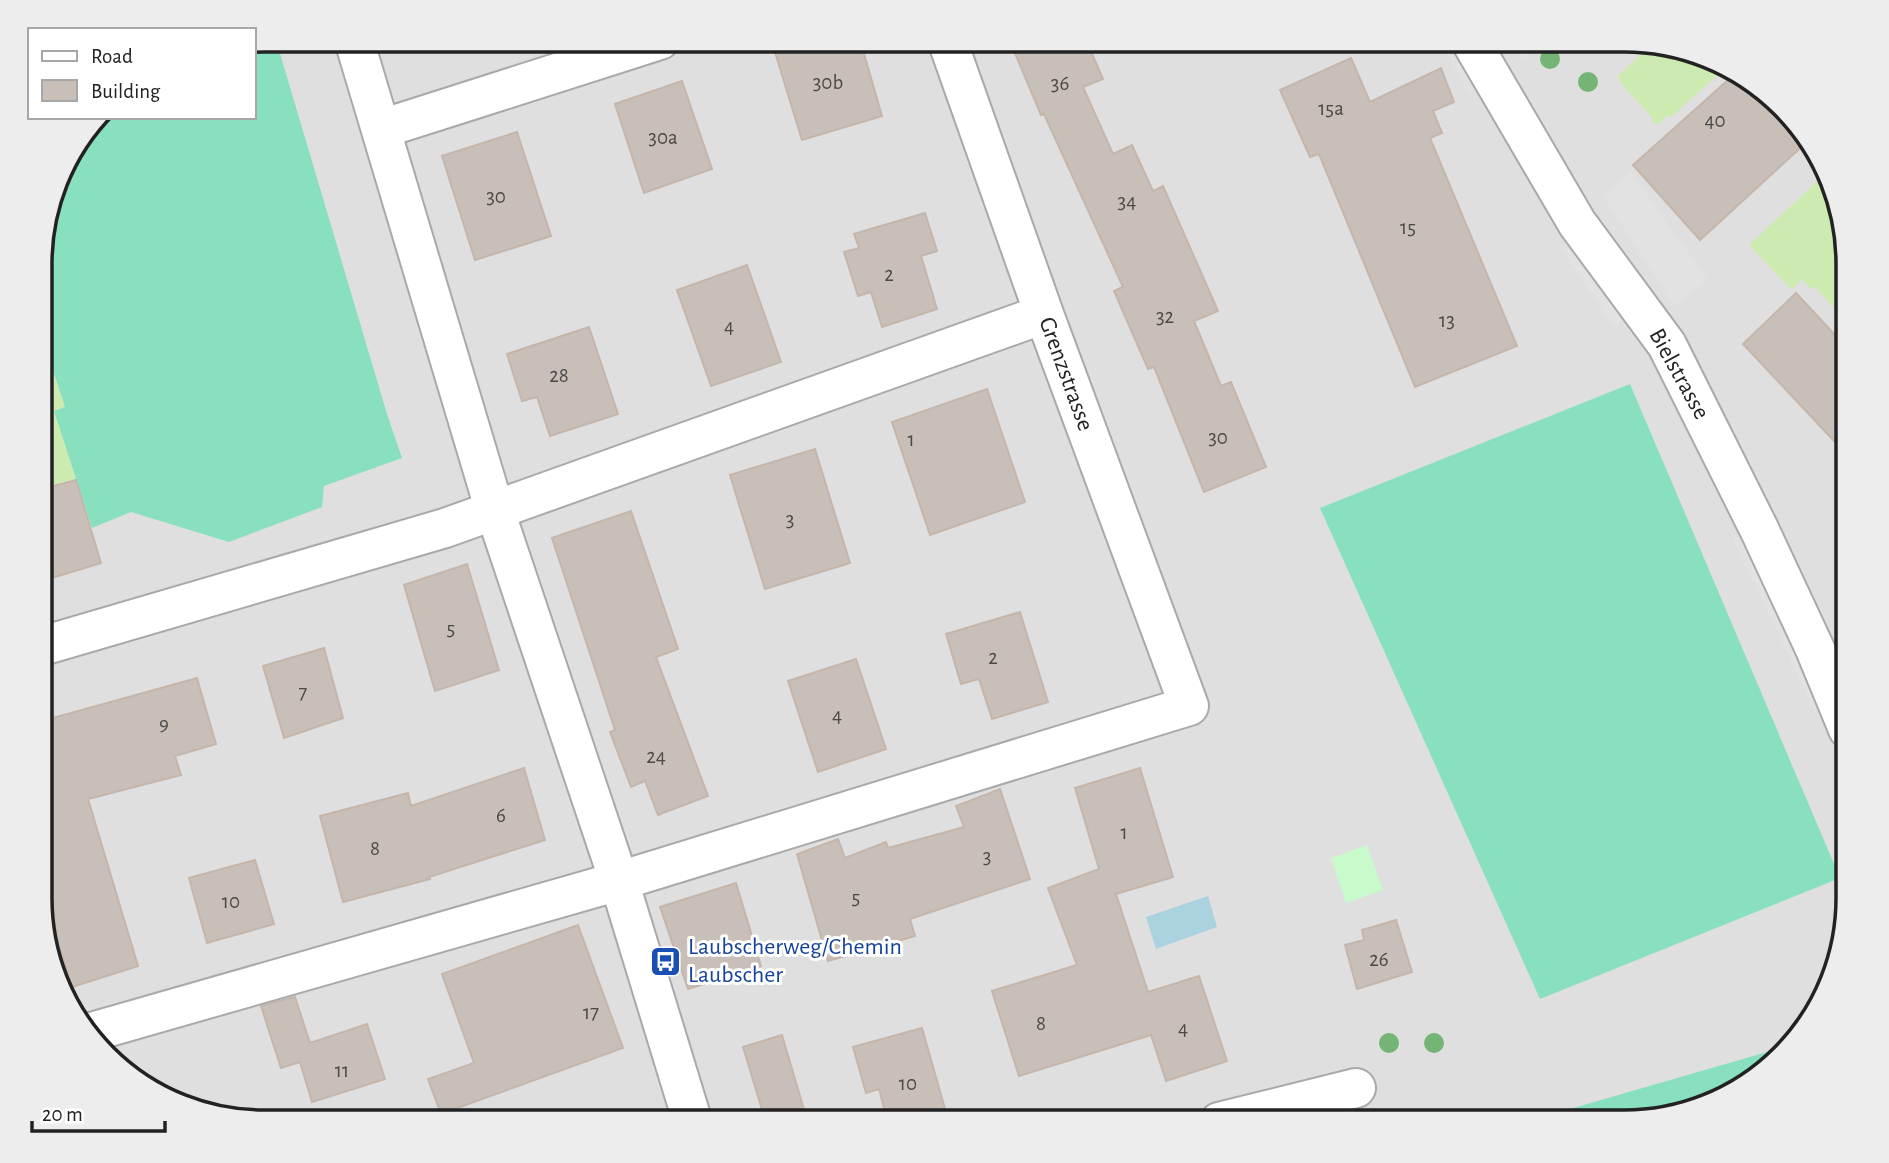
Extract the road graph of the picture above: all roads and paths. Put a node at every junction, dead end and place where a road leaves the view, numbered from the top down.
1 (358, 52) edge
2 (622, 52) edge
3 (951, 52) edge
4 (1477, 52) edge
5 (381, 129) junction
6 (1044, 314) junction
7 (495, 511) junction
8 (52, 643) edge
9 (1836, 700) edge
10 (619, 881) junction
11 (98, 1030) edge
12 (1356, 1088) dead end
13 (689, 1110) edge
14 (1267, 1110) edge

1 - 5 street
2 - 5 street
3 - 6 street, Grenzstrasse
4 - 9 street, Bielstrasse
5 - 7 street
6 - 7 street
6 - 10 street, Grenzstrasse
7 - 8 street
7 - 10 street
10 - 11 street
10 - 13 street
12 - 14 street

